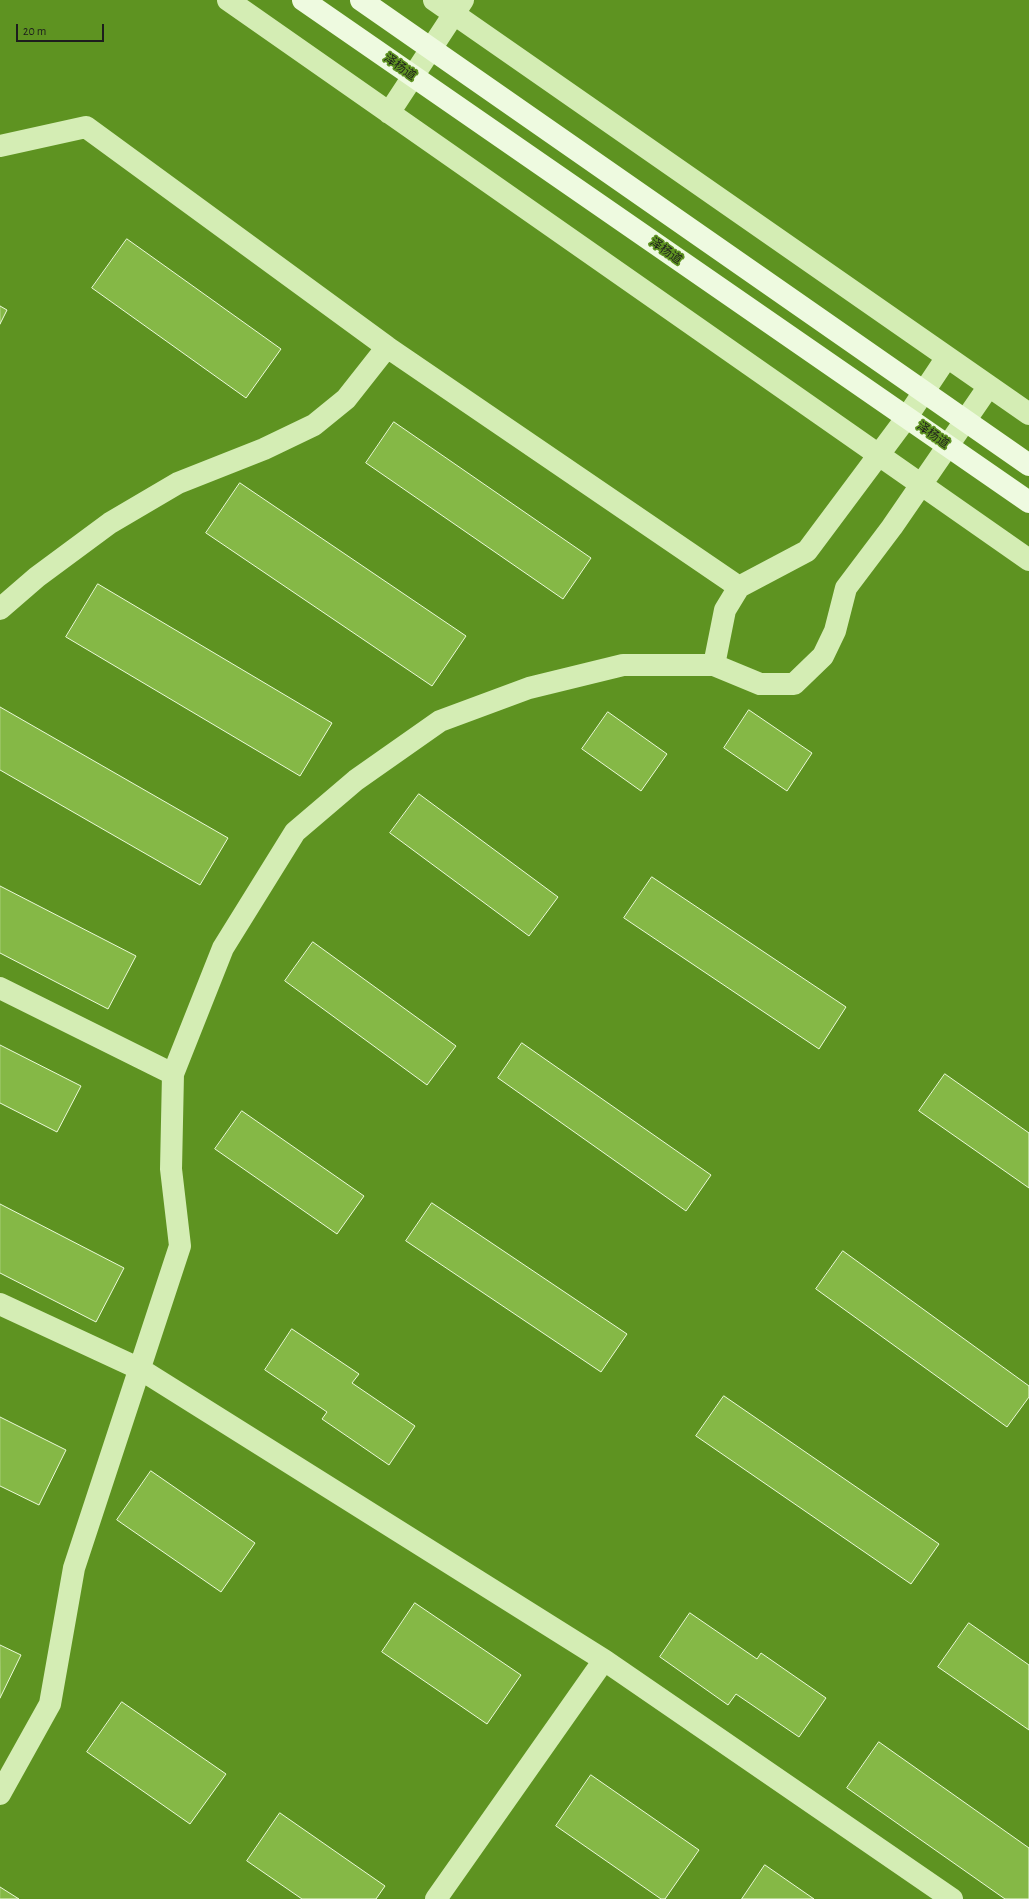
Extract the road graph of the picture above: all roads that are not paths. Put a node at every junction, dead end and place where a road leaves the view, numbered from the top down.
1 (228, 0) edge
2 (303, 0) edge
3 (361, 0) edge
4 (434, 0) edge
5 (459, 7) edge
6 (431, 50) junction
7 (413, 76) junction
8 (389, 113) junction
9 (0, 146) edge
10 (386, 347) junction
11 (947, 357) junction
12 (989, 386) junction
13 (924, 392) junction
14 (1029, 414) edge
15 (907, 417) junction
16 (964, 420) junction
17 (947, 445) junction
18 (878, 456) junction
19 (1029, 465) edge
20 (920, 485) junction
21 (1029, 502) edge
22 (1029, 560) edge
23 (739, 587) junction
24 (0, 608) edge
25 (714, 665) junction
26 (0, 988) edge
27 (173, 1074) junction
28 (0, 1304) edge
29 (140, 1369) junction
30 (604, 1660) junction
31 (0, 1794) edge
32 (436, 1899) edge
33 (952, 1899) edge

1 - 8 street
2 - 7 main road, 泽杨道
3 - 6 main road
4 - 5 street
5 - 6 street
5 - 11 street
6 - 7 street
6 - 13 main road
7 - 8 street
7 - 15 main road, 泽杨道
8 - 18 street
9 - 10 street
10 - 23 street
10 - 24 street
11 - 12 street
11 - 13 street
12 - 14 street
12 - 16 street
13 - 15 street
13 - 16 main road
15 - 17 main road, 泽杨道
15 - 18 street
16 - 17 street
16 - 19 main road
17 - 20 street
17 - 21 main road, 泽杨道
18 - 20 street
18 - 23 street
20 - 22 street
20 - 25 street
23 - 25 street
25 - 27 street
26 - 27 street
27 - 29 street
28 - 29 street
29 - 30 street
29 - 31 street
30 - 32 street
30 - 33 street

